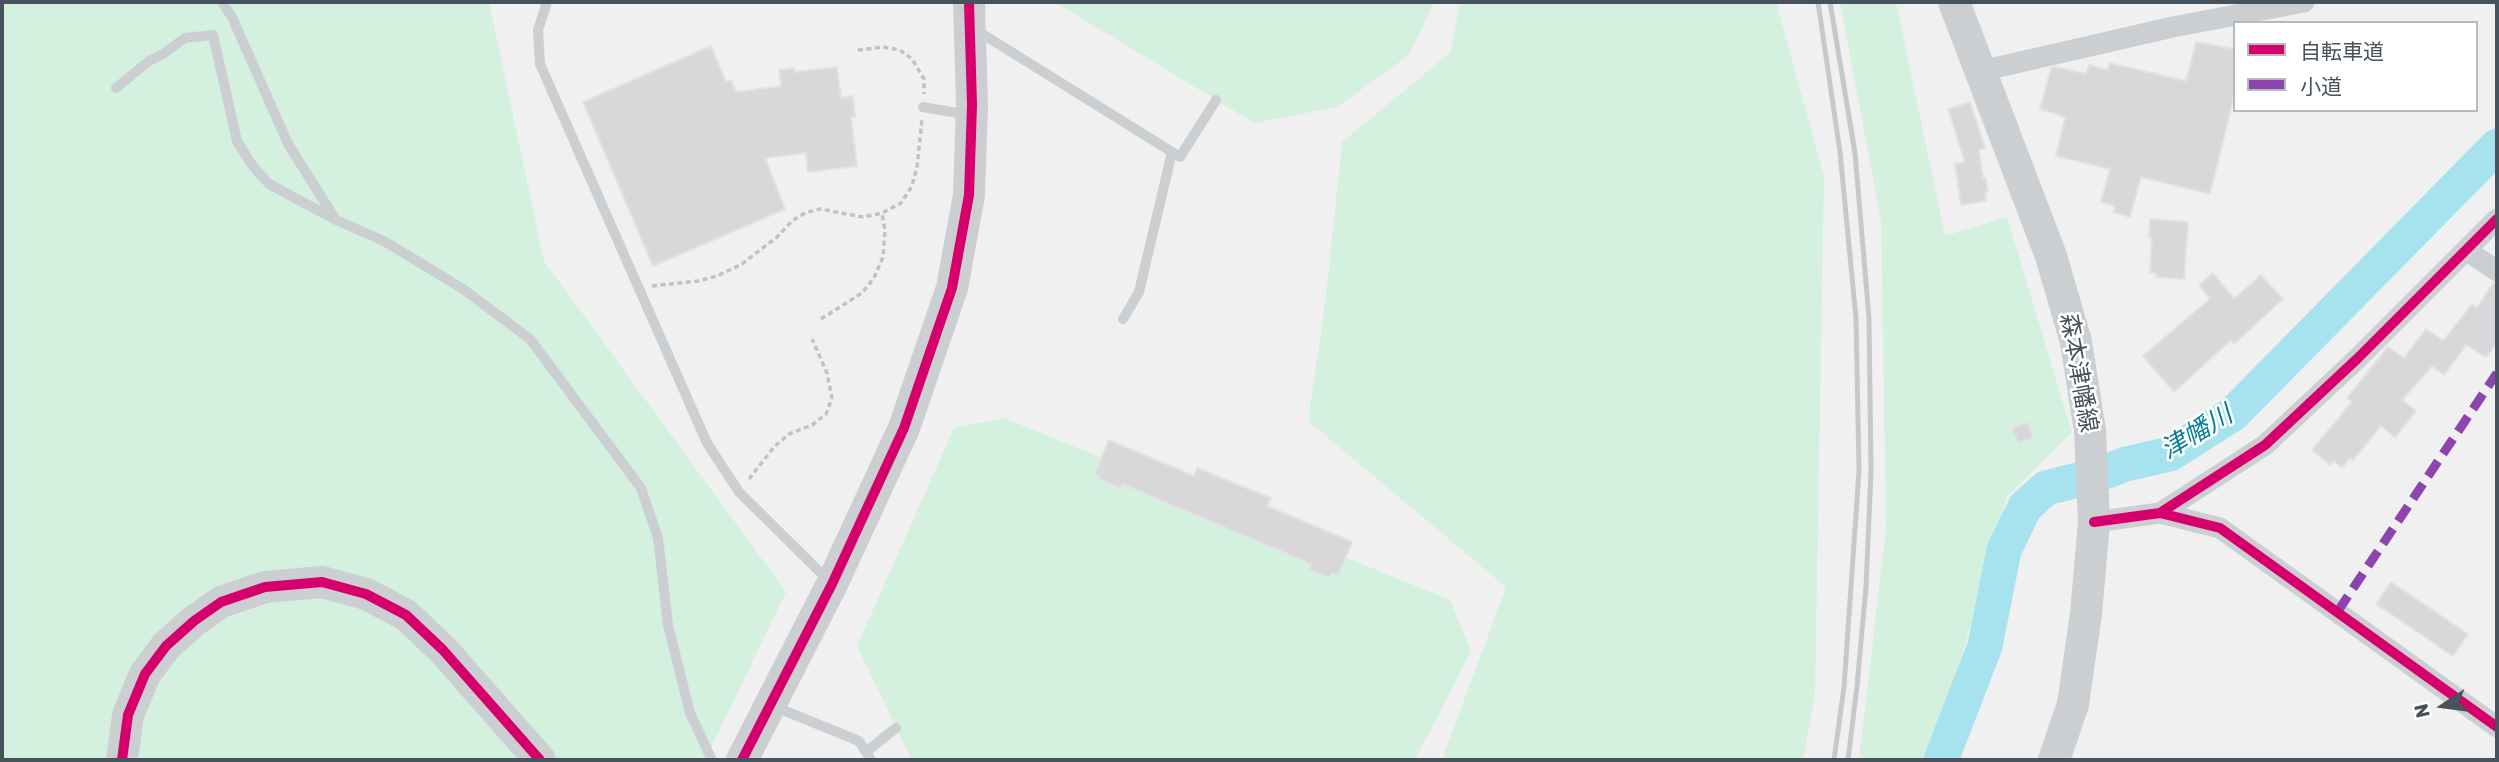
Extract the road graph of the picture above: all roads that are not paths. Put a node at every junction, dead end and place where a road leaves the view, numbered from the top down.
1 (222, 2) edge
2 (547, 2) edge
3 (1955, 2) edge
4 (2304, 2) edge
5 (970, 14) edge
6 (1981, 71) junction
7 (116, 88) dead end
8 (1216, 100) dead end
9 (923, 107) road end
10 (972, 116) junction
11 (1172, 152) junction
12 (2497, 219) edge
13 (336, 220) junction
14 (2466, 250) junction
15 (2497, 271) edge
16 (1123, 319) dead end
17 (2160, 513) junction
18 (2094, 522) junction
19 (832, 584) junction
20 (771, 705) junction
21 (2497, 727) edge
22 (897, 728) dead end
23 (869, 756) edge
24 (532, 757) edge
25 (740, 759) edge
26 (122, 760) edge
27 (712, 760) edge
28 (2054, 760) edge

1 - 13 lane
2 - 19 lane
3 - 6 street, 森本津幡線
4 - 6 street
5 - 10 street
5 - 11 lane
6 - 18 street, 森本津幡線
7 - 13 lane
8 - 11 lane
9 - 10 lane
10 - 19 street
11 - 16 lane
12 - 14 street
13 - 27 lane
14 - 15 street
14 - 17 street
17 - 18 street
17 - 21 street
18 - 28 street, 森本津幡線
19 - 20 street
20 - 23 lane
20 - 25 street
22 - 23 lane
24 - 26 street

